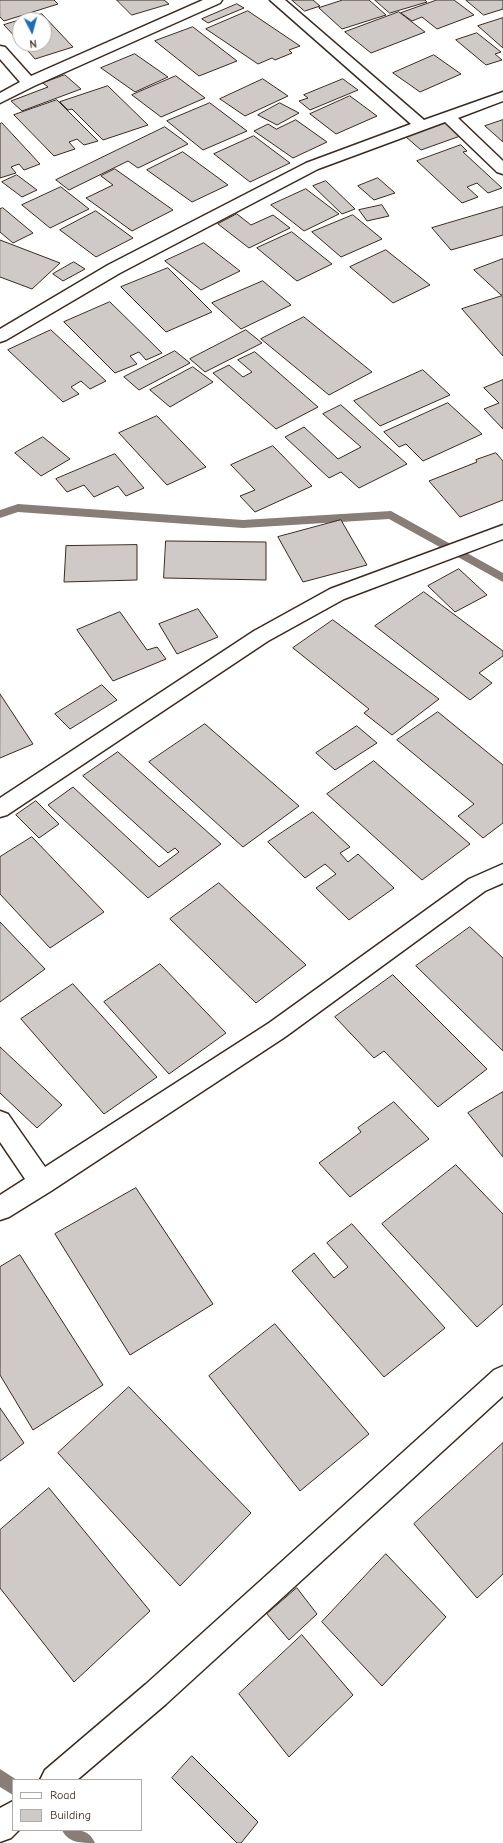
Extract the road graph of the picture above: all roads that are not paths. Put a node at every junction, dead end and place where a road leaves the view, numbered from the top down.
1 (215, 0) edge
2 (277, 0) edge
3 (0, 50) edge
4 (29, 83) junction
5 (503, 96) edge
6 (0, 99) edge
7 (447, 116) junction
8 (422, 126) junction
9 (503, 170) edge
10 (0, 336) edge
11 (503, 532) edge
12 (0, 809) edge
13 (503, 873) edge
14 (0, 1122) edge
15 (42, 1183) junction
16 (0, 1209) edge
17 (503, 1379) edge
18 (56, 1779) edge
19 (12, 1817) edge
20 (0, 1827) edge

1 - 4 street
2 - 8 street
3 - 4 street
4 - 6 street
5 - 7 street
7 - 8 street
7 - 9 street
8 - 10 street
11 - 12 street
13 - 15 street
14 - 15 street
15 - 16 street
17 - 18 street
19 - 20 street

